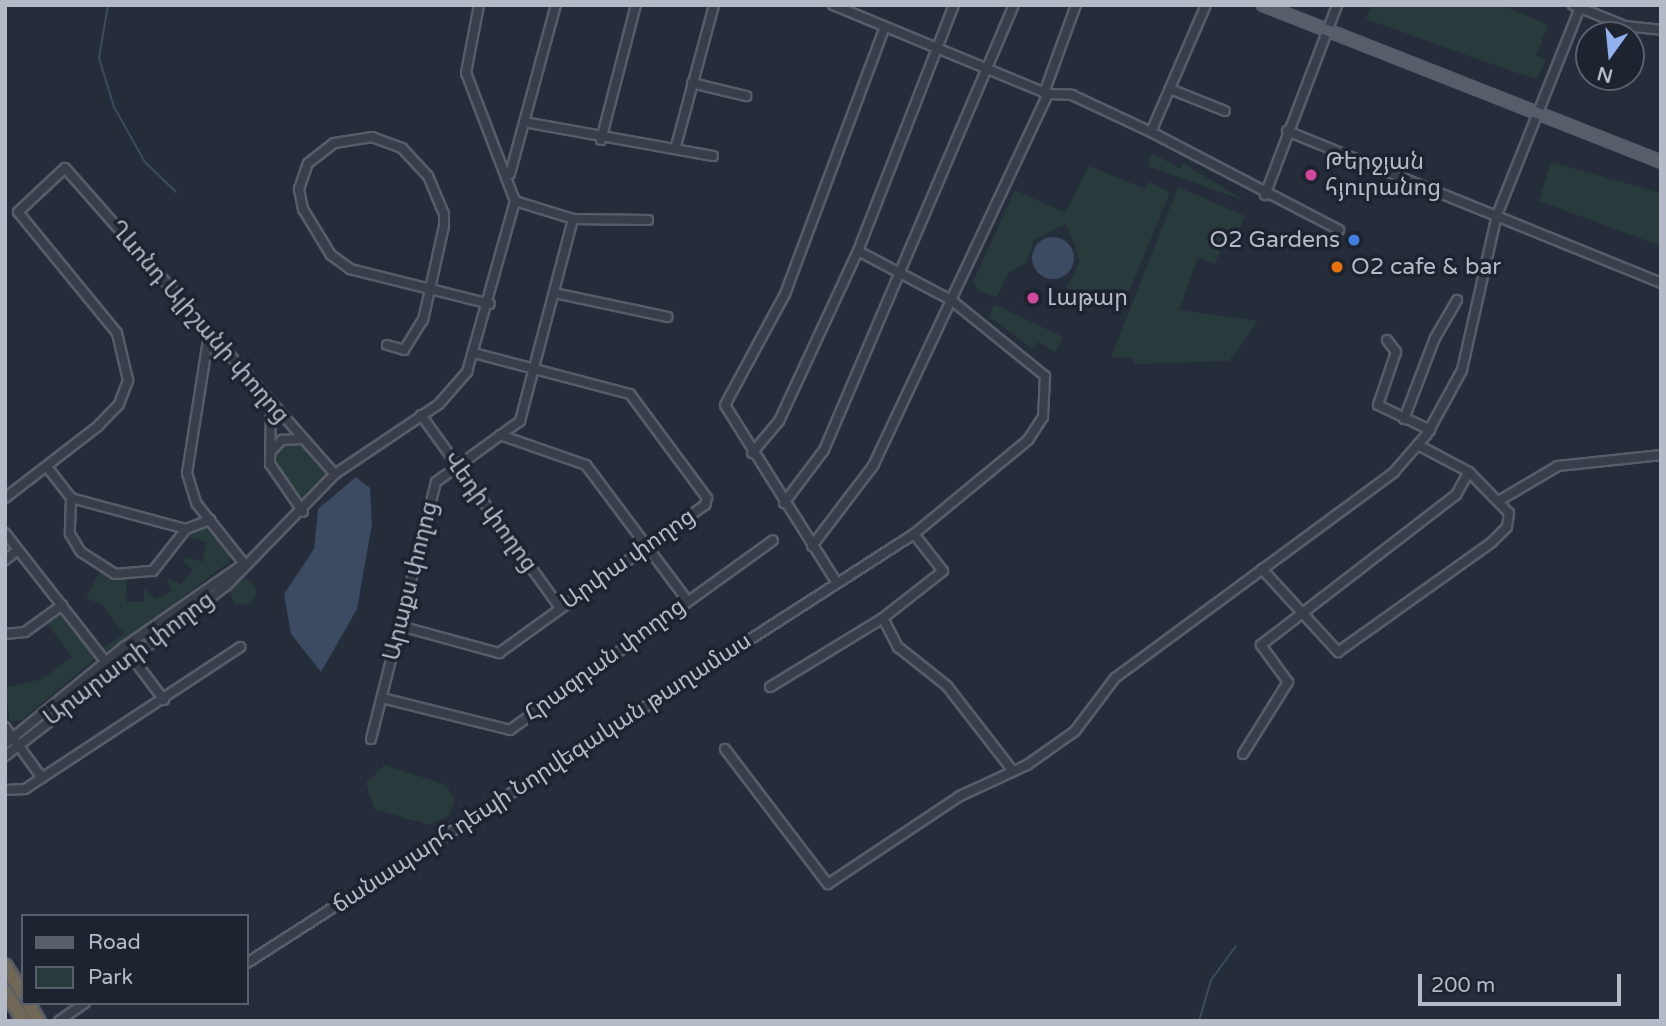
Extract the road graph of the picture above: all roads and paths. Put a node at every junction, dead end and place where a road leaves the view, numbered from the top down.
1 (478, 5) edge
2 (556, 5) edge
3 (636, 5) edge
4 (714, 5) edge
5 (833, 5) edge
6 (954, 5) edge
7 (1014, 5) edge
8 (1076, 5) edge
9 (1206, 5) edge
10 (1263, 5) edge
11 (1338, 5) edge
12 (1578, 6) edge
13 (884, 29) junction
14 (1661, 30) edge
15 (1327, 31) junction
16 (937, 50) junction
17 (989, 69) junction
18 (692, 83) junction
19 (1170, 89) junction
20 (1046, 93) junction
21 (746, 96) dead end
22 (1225, 111) dead end
23 (1538, 115) junction
24 (524, 122) junction
25 (1287, 131) junction
26 (1152, 132) junction
27 (601, 140) junction
28 (676, 146) junction
29 (713, 156) dead end
30 (1661, 162) edge
31 (510, 174) junction
32 (1265, 195) junction
33 (515, 201) junction
34 (1497, 215) junction
35 (573, 219) junction
36 (648, 220) dead end
37 (1339, 230) dead end
38 (858, 251) junction
39 (903, 275) junction
40 (1661, 283) edge
41 (430, 289) junction
42 (554, 293) junction
43 (951, 300) junction
44 (1457, 300) dead end
45 (490, 304) junction
46 (668, 317) dead end
47 (209, 334) junction
48 (1387, 340) dead end
49 (387, 345) dead end
50 (477, 354) junction
51 (535, 368) junction
52 (271, 405) junction
53 (421, 415) junction
54 (1404, 419) junction
55 (1430, 429) junction
56 (500, 435) junction
57 (302, 439) junction
58 (1418, 446) junction
59 (271, 451) junction
60 (752, 453) junction
61 (1661, 455) edge
62 (456, 466) junction
63 (47, 467) junction
64 (1469, 472) junction
65 (335, 474) junction
66 (5, 498) edge
67 (71, 498) junction
68 (1502, 499) dead end
69 (785, 503) junction
70 (303, 512) junction
71 (210, 520) junction
72 (186, 529) junction
73 (5, 533) edge
74 (914, 534) junction
75 (773, 540) dead end
76 (647, 546) junction
77 (812, 546) junction
78 (18, 550) junction
79 (5, 560) edge
80 (247, 563) junction
81 (1262, 569) junction
82 (838, 583) junction
83 (687, 600) junction
84 (62, 605) junction
85 (560, 608) junction
86 (1301, 614) junction
87 (883, 618) junction
88 (400, 626) junction
89 (5, 634) edge
90 (240, 647) dead end
91 (127, 651) junction
92 (106, 661) junction
93 (770, 687) dead end
94 (382, 698) junction
95 (164, 700) junction
96 (5, 727) edge
97 (371, 739) dead end
98 (16, 742) junction
99 (5, 744) edge
100 (725, 749) dead end
101 (1243, 754) dead end
102 (5, 756) edge
103 (1013, 771) junction
104 (42, 778) junction
105 (5, 790) edge
106 (248, 963) edge
107 (5, 965) edge
108 (5, 991) edge
109 (21, 992) edge
110 (29, 1005) edge
111 (82, 1005) edge
112 (24, 1021) edge
113 (39, 1021) edge
114 (59, 1021) edge

1 - 31 street
2 - 24 street
3 - 27 street
4 - 18 street
5 - 13 street
6 - 16 street
7 - 17 street
8 - 20 street
9 - 19 street
10 - 15 main road
11 - 15 street
12 - 14 street
12 - 23 street
13 - 16 street
13 - 60 street
15 - 23 main road
15 - 25 street
16 - 17 street
16 - 38 street
17 - 20 street
17 - 39 street
18 - 21 street
18 - 28 street
19 - 22 street
19 - 26 street
20 - 26 street
20 - 43 street
23 - 30 main road
23 - 34 street
24 - 27 street
24 - 31 street
25 - 32 street
25 - 34 street
26 - 32 street
27 - 28 street
28 - 29 street
31 - 33 street, Արարատի փողոց
32 - 37 street
33 - 35 street
33 - 45 street, Արարատի փողոց
34 - 40 street
34 - 55 street
35 - 36 street
35 - 42 street, Արաքս փողոց
38 - 39 street, ճանապարհ դեպի Նորվեգական թաղամաս
38 - 60 street
39 - 43 street, ճանապարհ դեպի Նորվեգական թաղամաս
39 - 69 street
41 - 41 street
41 - 45 street
41 - 49 street
42 - 46 street
42 - 51 street, Արաքս փողոց
43 - 74 street, ճանապարհ դեպի Նորվեգական թաղամաս
43 - 77 street
44 - 54 street
45 - 50 street, Արարատի փողոց
47 - 52 street, Ղևոնդ Ալիշանի փողոց
47 - 63 street, Ղևոնդ Ալիշանի փողոց
47 - 71 street
48 - 54 street
50 - 51 street, Արփա փողոց
50 - 53 street, Արարատի փողոց
51 - 56 street, Արաքս փողոց
51 - 76 street, Արփա փողոց
52 - 57 street, Ղևոնդ Ալիշանի փողոց
52 - 59 street
53 - 62 street, Վեդի փողոց
53 - 65 street, Արարատի փողոց
54 - 55 street
55 - 58 street
56 - 62 street, Արաքս փողոց
56 - 76 street
57 - 59 street
57 - 65 street, Ղևոնդ Ալիշանի փողոց
58 - 64 street
58 - 81 street
59 - 70 street
60 - 69 street
61 - 68 street
62 - 85 street, Վեդի փողոց
62 - 88 street, Արաքս փողոց
63 - 66 street
63 - 67 street
64 - 86 street
64 - 86 street
65 - 70 street, Արարատի փողոց
67 - 72 street
67 - 72 street
69 - 77 street
70 - 80 street, Արարատի փողոց
71 - 72 street
71 - 80 street
73 - 78 street
74 - 82 street, ճանապարհ դեպի Նորվեգական թաղամաս
74 - 87 street
75 - 83 street, Հրազդան փողոց
76 - 83 street
76 - 85 street, Արփա փողոց
77 - 82 street
78 - 79 street
78 - 84 street
80 - 91 street, Արարատի փողոց
81 - 86 street
81 - 103 street
82 - 106 street, ճանապարհ դեպի Նորվեգական թաղամաս
83 - 94 street, Հրազդան փողոց
84 - 89 street
84 - 92 street
85 - 88 street, Արփա փողոց
86 - 101 street
87 - 93 street
87 - 103 street
88 - 94 street, Արաքս փողոց
90 - 95 street
91 - 92 street, Արարատի փողոց
91 - 95 street
91 - 98 street, Արարատի փողոց
92 - 98 street, Արարատի փողոց
94 - 97 street, Արաքս փողոց
95 - 104 street
96 - 98 street
98 - 99 street, Արարատի փողոց
98 - 102 street, Արարատի փողոց
98 - 104 street
100 - 103 street
104 - 105 street
107 - 109 highway
108 - 112 highway
110 - 113 highway
111 - 114 street

